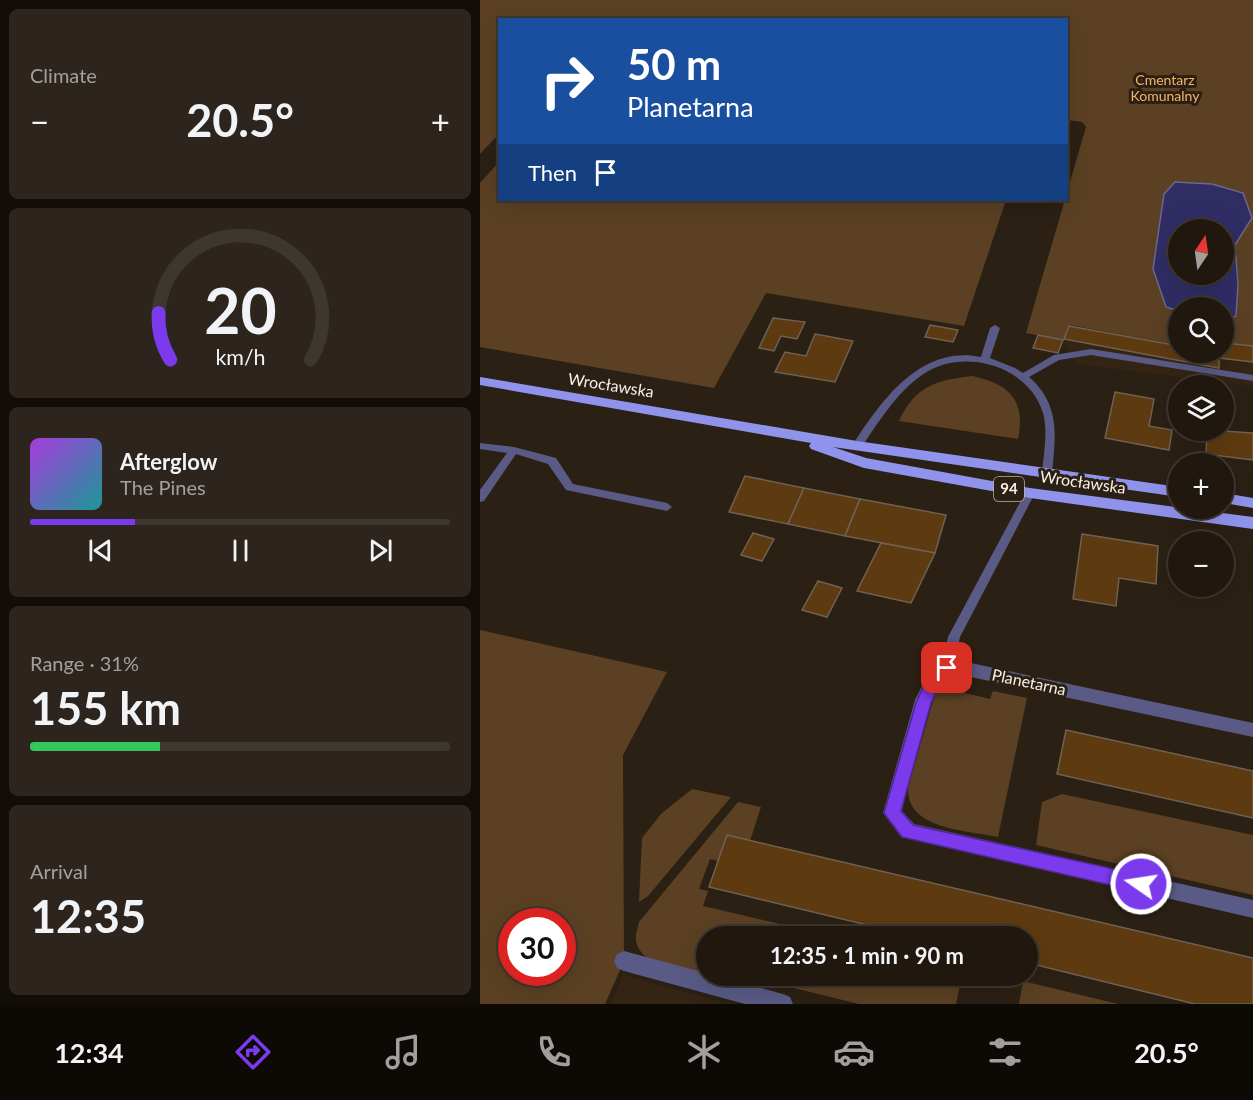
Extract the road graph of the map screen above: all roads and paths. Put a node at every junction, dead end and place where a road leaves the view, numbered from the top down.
1 (994, 328) dead end
2 (984, 361) junction
3 (1024, 376) junction
4 (1253, 378) edge
5 (481, 383) edge
6 (771, 431) junction
7 (480, 446) edge
8 (857, 446) junction
9 (514, 450) junction
10 (1047, 472) junction
11 (1168, 490) edge
12 (1030, 493) junction
13 (480, 498) edge
14 (1234, 500) edge
15 (1253, 503) edge
16 (667, 507) dead end
17 (1253, 523) edge
18 (947, 668) junction
19 (1253, 730) edge
20 (1253, 909) edge
21 (624, 960) dead end
22 (783, 1004) edge

1 - 2 lane
2 - 3 lane
2 - 8 lane
3 - 4 lane
3 - 10 lane
5 - 6 main road, Wrocławska / 94
6 - 8 main road, Wrocławska / 94
6 - 12 main road, Wrocławska / 94
7 - 9 lane
8 - 10 main road, Wrocławska / 94
9 - 13 lane
9 - 16 lane
10 - 11 main road, Wrocławska / 94
12 - 17 main road, Wrocławska / 94
12 - 18 lane
14 - 15 main road
18 - 19 street, Planetarna
18 - 20 street
21 - 22 street

